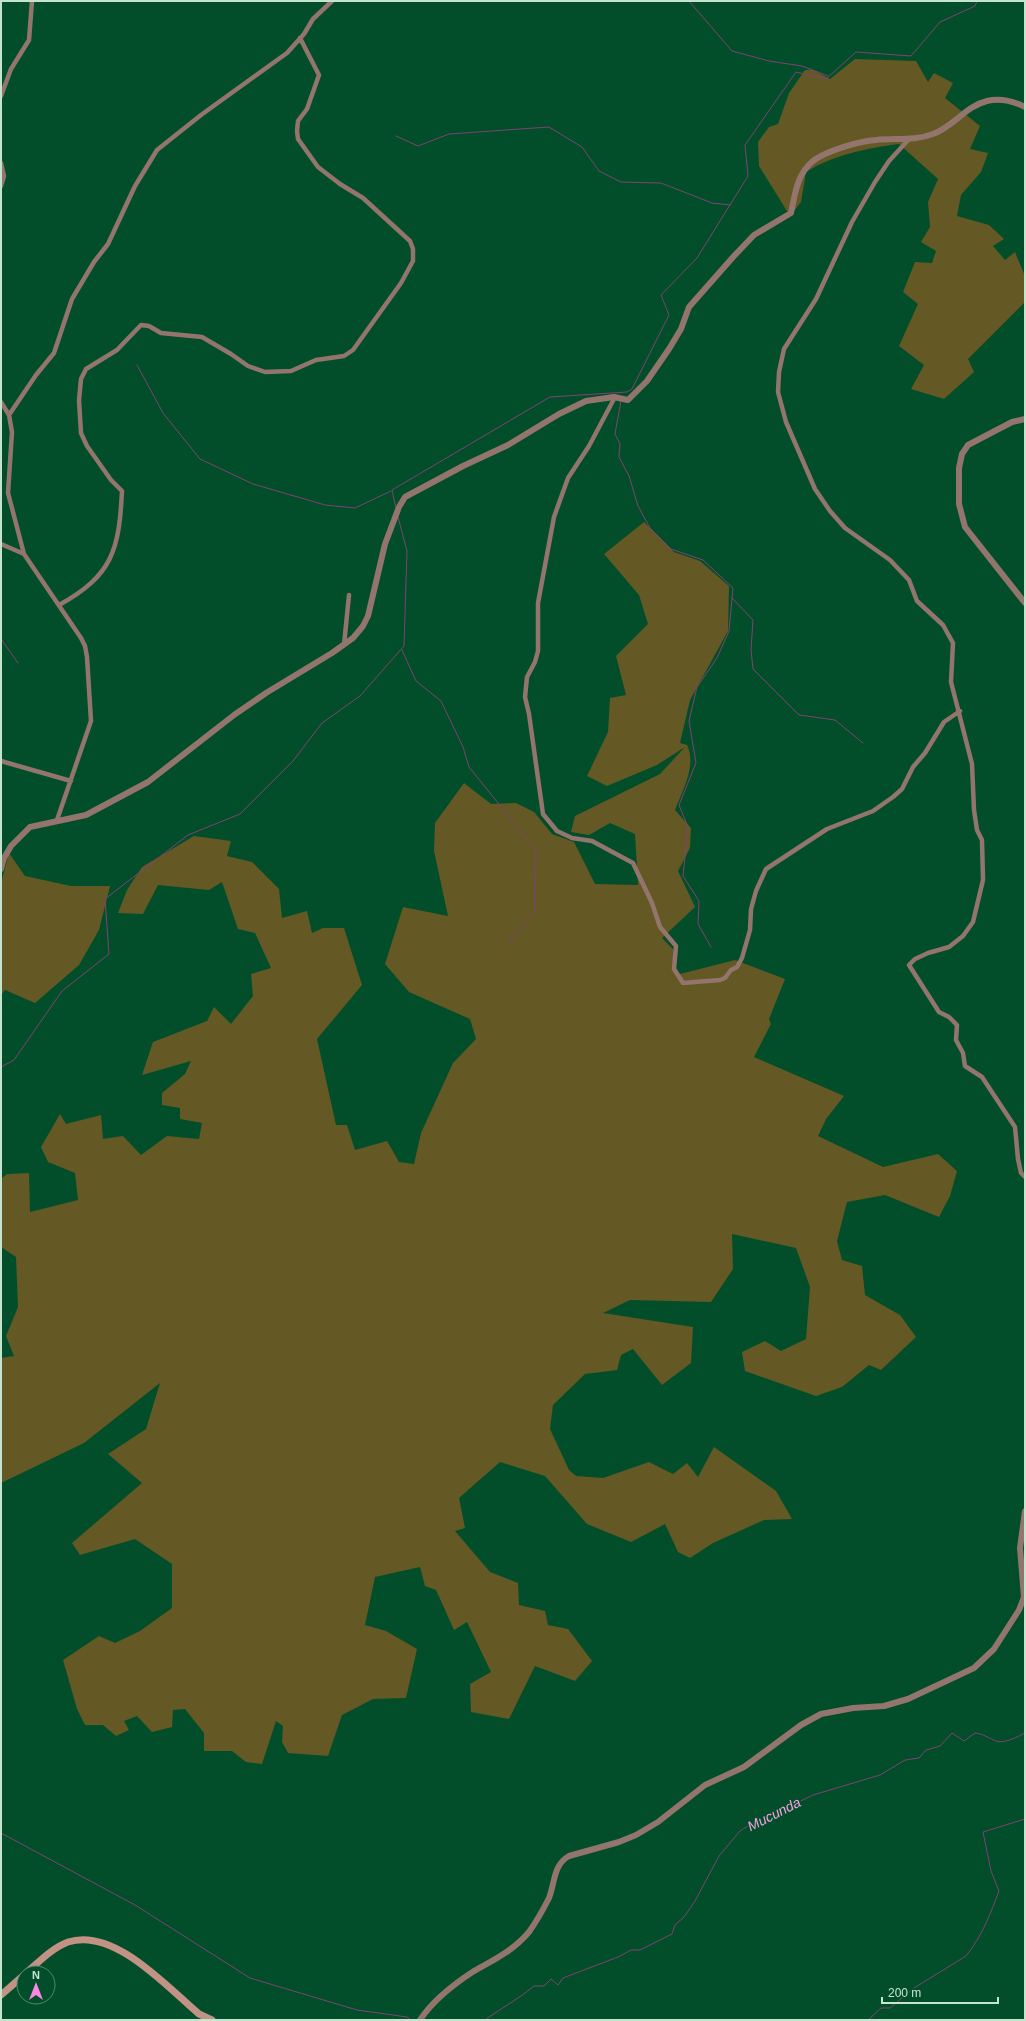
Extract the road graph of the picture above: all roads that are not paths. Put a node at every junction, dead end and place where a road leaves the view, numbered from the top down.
1 (32, 1) edge
2 (332, 1) edge
3 (300, 38) junction
4 (1, 96) edge
5 (1025, 107) edge
6 (910, 138) junction
7 (1, 163) edge
8 (1, 186) edge
9 (616, 398) junction
10 (1, 402) edge
11 (9, 415) junction
12 (1025, 419) edge
13 (1, 544) edge
14 (24, 554) junction
15 (349, 595) dead end
16 (1025, 603) edge
17 (59, 605) junction
18 (344, 645) junction
19 (960, 711) junction
20 (1, 761) edge
21 (71, 781) junction
22 (57, 820) junction
23 (1, 869) edge
24 (1025, 1177) edge
25 (1025, 1511) edge
26 (36, 1965) edge
27 (16, 1982) edge
28 (1, 1995) edge
29 (212, 2020) edge
30 (420, 2020) edge

1 - 4 street
2 - 3 street
3 - 11 street
3 - 17 street
5 - 6 street
6 - 9 street
6 - 19 street
7 - 8 street
9 - 18 street
9 - 19 street
10 - 11 street
11 - 14 street
12 - 16 street
13 - 14 street
14 - 17 street
15 - 18 street
17 - 21 street
18 - 22 street
19 - 24 street
20 - 21 street
21 - 22 street
22 - 23 street
25 - 30 street
26 - 29 main road
27 - 28 main road

